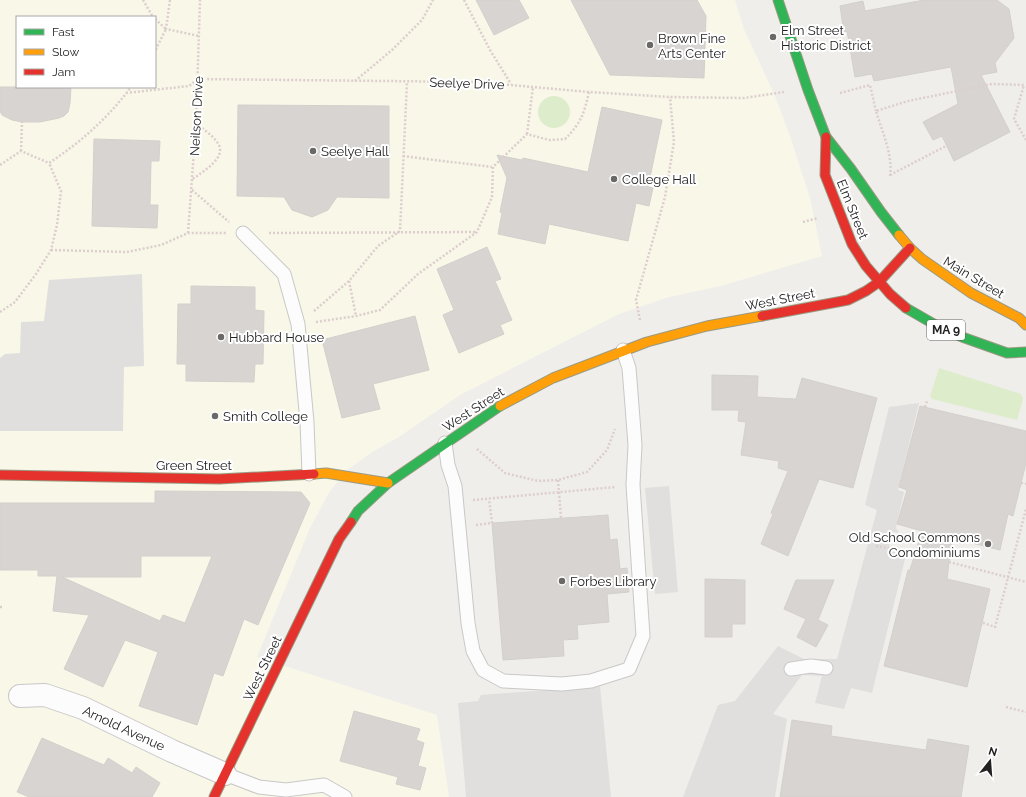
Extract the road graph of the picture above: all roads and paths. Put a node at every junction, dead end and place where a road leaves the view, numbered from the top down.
1 (144, 0) edge
2 (170, 0) edge
3 (200, 0) edge
4 (433, 0) edge
5 (464, 0) edge
6 (778, 0) edge
7 (153, 16) edge
8 (156, 20) edge
9 (166, 29) junction
10 (199, 36) junction
11 (156, 49) edge
12 (198, 79) junction
13 (355, 81) junction
14 (407, 82) junction
15 (512, 84) junction
16 (532, 86) junction
17 (129, 88) edge
18 (808, 90) junction
19 (126, 92) junction
20 (589, 92) junction
21 (840, 92) dead end
22 (670, 97) junction
23 (876, 111) junction
24 (22, 122) dead end
25 (196, 123) junction
26 (527, 134) junction
27 (826, 137) junction
28 (1026, 140) edge
29 (946, 146) dead end
30 (21, 151) junction
31 (404, 156) junction
32 (49, 163) junction
33 (0, 165) edge
34 (492, 167) junction
35 (192, 180) junction
36 (191, 190) junction
37 (820, 217) dead end
38 (803, 222) dead end
39 (400, 231) junction
40 (477, 232) junction
41 (188, 233) junction
42 (243, 233) junction
43 (910, 248) junction
44 (51, 250) junction
45 (349, 281) junction
46 (879, 282) junction
47 (0, 312) edge
48 (356, 316) junction
49 (298, 324) junction
50 (642, 325) dead end
51 (1026, 325) edge
52 (623, 350) junction
53 (1026, 352) edge
54 (927, 401) dead end
55 (925, 408) dead end
56 (617, 422) dead end
57 (444, 443) junction
58 (472, 444) dead end
59 (309, 474) junction
60 (0, 475) edge
61 (558, 480) junction
62 (388, 483) junction
63 (1021, 483) dead end
64 (1026, 484) edge
65 (634, 485) junction
66 (559, 492) junction
67 (489, 499) junction
68 (457, 502) junction
69 (1026, 509) edge
70 (561, 518) dead end
71 (460, 526) junction
72 (876, 546) dead end
73 (932, 557) dead end
74 (949, 562) dead end
75 (1007, 578) junction
76 (1026, 582) edge
77 (983, 623) dead end
78 (826, 668) dead end
79 (792, 670) dead end
80 (20, 696) dead end
81 (1006, 707) dead end
82 (1026, 712) edge
83 (225, 774) junction
84 (259, 787) junction
85 (214, 797) edge
86 (270, 797) edge
87 (345, 797) edge

1 - 7 path
2 - 9 path
3 - 10 path, Neilson Drive
4 - 13 path
5 - 15 path
6 - 18 main road, Elm Street / MA 9
8 - 9 path
9 - 10 path
9 - 11 path
10 - 12 path, Neilson Drive
12 - 13 path, Seelye Drive
12 - 19 path, Seelye Drive
12 - 25 path, Neilson Drive
13 - 14 path, Seelye Drive
14 - 15 path, Seelye Drive
14 - 31 path
15 - 16 path, Seelye Drive
16 - 20 path, Seelye Drive
16 - 26 path
17 - 19 path
18 - 22 path, Seelye Drive
18 - 27 main road, Elm Street / MA 9
19 - 32 path
20 - 22 path, Seelye Drive
20 - 26 path
21 - 23 path
22 - 50 path
23 - 28 path
23 - 29 path
24 - 30 path
25 - 35 path, Neilson Drive
25 - 35 path
26 - 34 path
27 - 43 main road, Elm Street
27 - 46 main road, Elm Street / MA 9
30 - 32 path
30 - 33 path
31 - 34 path
31 - 39 path
32 - 44 path
34 - 40 path
35 - 36 path, Neilson Drive
36 - 41 path, Neilson Drive
36 - 42 path
37 - 38 path
39 - 40 path
39 - 42 path
39 - 45 path
40 - 48 path
41 - 42 path
41 - 44 path
42 - 49 lane
43 - 46 main road, West Street
43 - 51 main road, Main Street
44 - 47 path
45 - 48 path
45 - 49 path
46 - 52 main road, West Street
46 - 53 main road, MA 9
48 - 49 path
49 - 59 lane
52 - 57 main road, West Street
52 - 65 lane
54 - 55 path
56 - 61 path
57 - 62 main road, West Street
57 - 68 lane
58 - 61 path
59 - 60 main road, Green Street
59 - 62 main road, Green Street
61 - 66 path
62 - 83 main road, West Street
63 - 64 path
65 - 66 path
65 - 71 lane
66 - 67 path
66 - 70 path
67 - 68 path
67 - 71 path
68 - 71 lane
69 - 75 path
72 - 73 path
74 - 75 path
75 - 76 path
75 - 77 path
78 - 79 lane
80 - 83 street, Arnold Avenue
81 - 82 path
83 - 84 lane
83 - 85 main road, West Street
84 - 86 lane
84 - 87 lane

